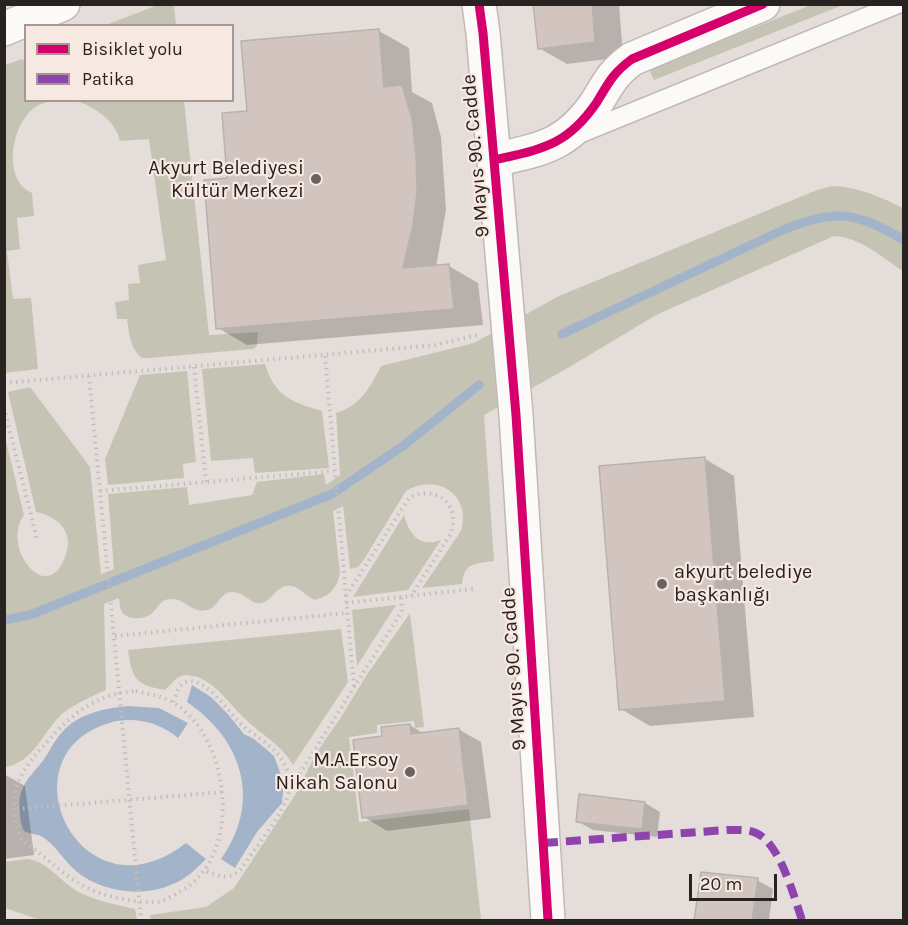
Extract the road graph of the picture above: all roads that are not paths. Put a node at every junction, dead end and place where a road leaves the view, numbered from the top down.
1 (63, 4) edge
2 (479, 4) edge
3 (763, 4) edge
4 (898, 4) edge
5 (4, 29) edge
6 (558, 142) junction
7 (494, 160) junction
8 (548, 921) edge

1 - 5 street
2 - 7 street, 9 Mayıs 90. Cadde
3 - 6 street
4 - 6 lane
6 - 7 street
7 - 8 street, 9 Mayıs 90. Cadde

